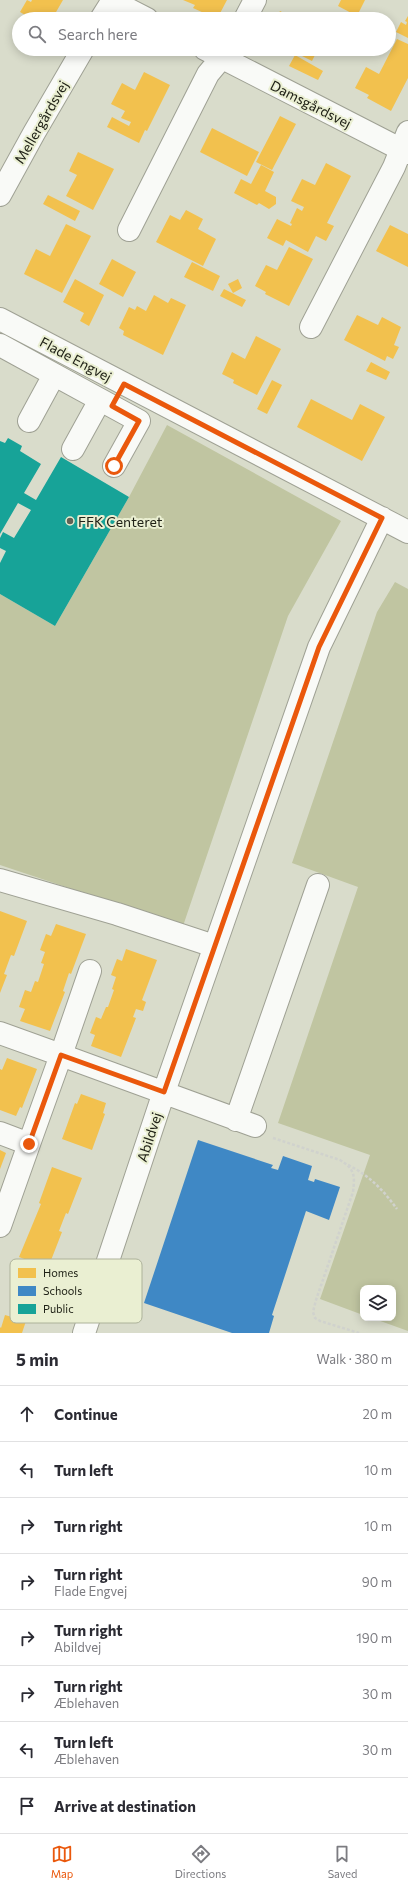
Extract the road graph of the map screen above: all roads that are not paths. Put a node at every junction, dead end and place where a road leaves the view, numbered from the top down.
1 (255, 0) edge
2 (109, 7) edge
3 (125, 12) edge
4 (249, 12) edge
5 (80, 56) edge
6 (216, 56) edge
7 (226, 56) edge
8 (406, 145) edge
9 (0, 195) edge
10 (129, 230) dead end
11 (0, 319) edge
12 (311, 327) dead end
13 (0, 345) edge
14 (54, 374) junction
15 (124, 384) junction
16 (106, 403) junction
17 (29, 421) dead end
18 (73, 449) dead end
19 (114, 466) dead end
20 (382, 518) junction
21 (408, 532) edge
22 (0, 880) edge
23 (318, 885) dead end
24 (214, 946) junction
25 (90, 971) dead end
26 (0, 1033) edge
27 (61, 1055) junction
28 (164, 1092) junction
29 (0, 1133) edge
30 (29, 1144) junction
31 (0, 1226) edge
32 (109, 1259) edge
33 (87, 1323) edge
34 (84, 1333) edge

1 - 4 street
2 - 3 street
5 - 9 street, Mellergårdsvej
6 - 10 street, Damsgårdsvej
7 - 8 street, Damsgårdsvej
8 - 12 street, Damsgårdsvej
11 - 15 street, Flade Engvej
13 - 14 street
14 - 16 street
14 - 17 street
15 - 16 street
15 - 20 street, Flade Engvej
16 - 18 street
16 - 19 street
20 - 21 street, Flade Engvej
20 - 24 street, Abildvej
22 - 24 street
23 - 28 street
24 - 28 street, Abildvej
25 - 27 street
26 - 27 street
27 - 28 street
27 - 30 street
28 - 32 street, Abildvej
29 - 30 street
30 - 31 street
33 - 34 street, Abildvej

